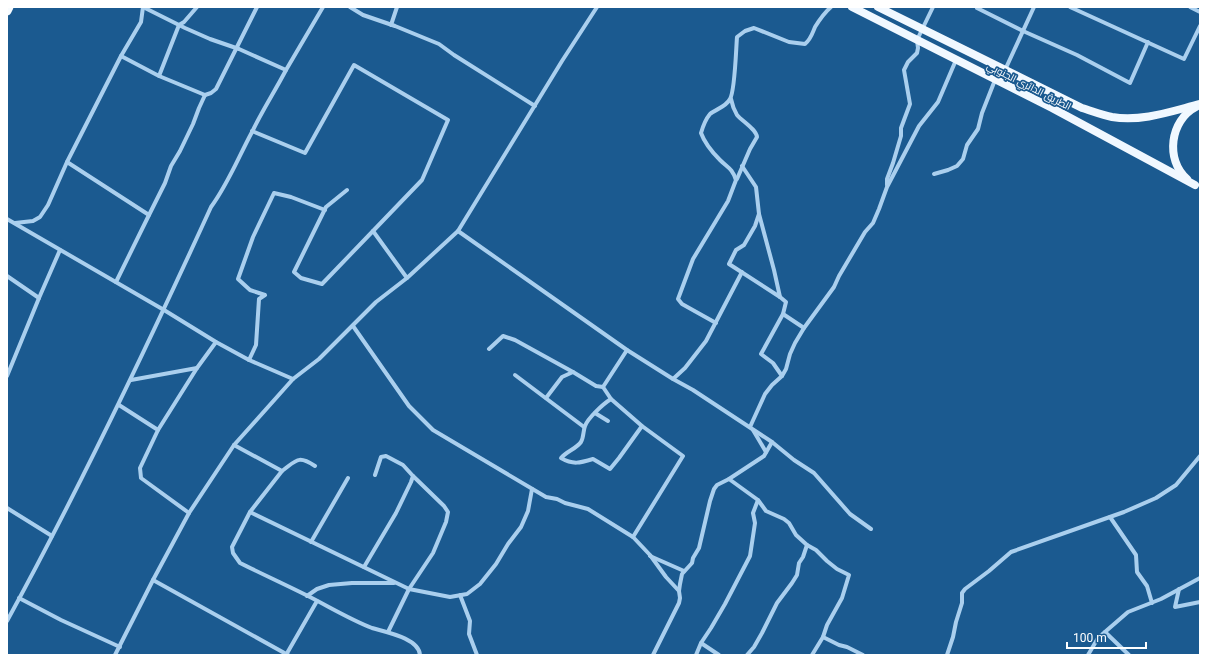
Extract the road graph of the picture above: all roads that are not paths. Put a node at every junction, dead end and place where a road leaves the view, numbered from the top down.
1 (9, 7) edge
2 (143, 7) edge
3 (197, 7) edge
4 (257, 7) edge
5 (324, 7) edge
6 (350, 7) edge
7 (397, 7) edge
8 (598, 7) edge
9 (831, 7) edge
10 (852, 7) edge
11 (933, 7) edge
12 (978, 7) edge
13 (1034, 7) edge
14 (1070, 7) edge
15 (1190, 7) edge
16 (884, 8) edge
17 (7, 11) edge
18 (1200, 12) edge
19 (178, 25) junction
20 (390, 25) junction
21 (1200, 26) edge
22 (923, 29) junction
23 (1023, 31) junction
24 (918, 40) junction
25 (1148, 42) junction
26 (237, 49) junction
27 (121, 56) junction
28 (956, 60) junction
29 (286, 70) junction
30 (1005, 70) junction
31 (159, 76) junction
32 (995, 80) junction
33 (205, 94) junction
34 (730, 99) junction
35 (1200, 104) edge
36 (535, 106) junction
37 (252, 131) junction
38 (67, 162) junction
39 (742, 166) junction
40 (934, 174) dead end
41 (736, 180) junction
42 (1197, 186) edge
43 (887, 187) junction
44 (347, 190) dead end
45 (325, 210) junction
46 (759, 214) junction
47 (149, 216) junction
48 (7, 219) edge
49 (14, 223) junction
50 (373, 231) junction
51 (458, 231) junction
52 (60, 250) junction
53 (742, 272) junction
54 (7, 276) edge
55 (407, 278) junction
56 (116, 282) junction
57 (780, 297) junction
58 (39, 298) junction
59 (164, 310) junction
60 (782, 314) junction
61 (716, 323) junction
62 (353, 326) junction
63 (804, 328) junction
64 (216, 342) junction
65 (489, 349) dead end
66 (627, 350) junction
67 (249, 360) junction
68 (197, 368) junction
69 (574, 372) junction
70 (515, 375) dead end
71 (7, 376) edge
72 (782, 376) junction
73 (293, 379) junction
74 (673, 379) junction
75 (131, 380) junction
76 (603, 387) junction
77 (546, 398) junction
78 (611, 399) junction
79 (119, 404) junction
80 (596, 413) junction
81 (608, 422) dead end
82 (642, 426) junction
83 (584, 427) junction
84 (750, 427) junction
85 (158, 430) junction
86 (772, 442) junction
87 (234, 444) junction
88 (766, 452) junction
89 (1200, 456) edge
90 (316, 466) dead end
91 (282, 471) junction
92 (375, 476) dead end
93 (413, 476) junction
94 (348, 478) dead end
95 (730, 479) junction
96 (532, 489) junction
97 (758, 500) junction
98 (7, 508) edge
99 (250, 512) junction
100 (189, 513) junction
101 (1110, 517) junction
102 (872, 529) dead end
103 (52, 536) junction
104 (633, 538) junction
105 (311, 542) junction
106 (807, 545) junction
107 (650, 555) junction
108 (364, 567) junction
109 (684, 571) junction
110 (1200, 578) edge
111 (154, 580) junction
112 (395, 583) junction
113 (409, 589) junction
114 (1179, 590) junction
115 (679, 591) junction
116 (460, 595) junction
117 (307, 596) junction
118 (19, 598) junction
119 (318, 601) junction
120 (1200, 602) edge
121 (1152, 603) junction
122 (7, 621) edge
123 (388, 632) junction
124 (1105, 632) junction
125 (823, 637) junction
126 (701, 643) junction
127 (120, 647) junction
128 (115, 655) edge
129 (287, 655) edge
130 (420, 655) edge
131 (477, 655) edge
132 (653, 655) edge
133 (696, 655) edge
134 (719, 655) edge
135 (747, 655) edge
136 (812, 655) edge
137 (863, 655) edge
138 (947, 655) edge
139 (1088, 655) edge
140 (1128, 655) edge

1 - 17 highway
2 - 19 street
2 - 27 street
3 - 19 street
4 - 26 street
5 - 29 street
6 - 20 street
7 - 20 street
8 - 36 street
9 - 34 street
10 - 24 main road, الطريق الدائري الجنوبي
11 - 22 street
12 - 23 street
13 - 23 street
14 - 25 street
15 - 18 street
16 - 22 main road, الطريق الدائري الجنوبي
19 - 26 street
19 - 31 street
20 - 36 street
21 - 25 street
22 - 24 street
22 - 30 main road, الطريق الدائري الجنوبي
23 - 25 street
23 - 30 street
24 - 28 main road, الطريق الدائري الجنوبي
24 - 43 street
26 - 29 street
26 - 33 street
27 - 31 street
27 - 38 street
28 - 32 main road, الطريق الدائري الجنوبي
28 - 43 street
29 - 37 street
30 - 35 main road, الطريق الدائري الجنوبي
31 - 33 street
32 - 40 street
32 - 42 main road, الطريق الدائري الجنوبي
33 - 47 street
34 - 39 street
34 - 41 street
35 - 42 main road
36 - 51 street
37 - 50 street
37 - 59 street
38 - 47 street
38 - 49 street
39 - 41 street
39 - 46 street
41 - 61 street
43 - 63 street
44 - 45 street
45 - 50 street
45 - 67 street
46 - 53 street
46 - 57 street
47 - 56 street
48 - 49 street
49 - 52 street
50 - 55 street
51 - 55 street
51 - 66 street
52 - 56 street
52 - 58 street
53 - 57 street
53 - 61 street
54 - 58 street
55 - 62 street
56 - 59 street
57 - 60 street
58 - 71 street
59 - 64 street
59 - 75 street
60 - 63 street
60 - 72 street
61 - 74 street
62 - 73 street
62 - 96 street
63 - 72 street
64 - 67 street
64 - 68 street
65 - 69 street
66 - 74 street
66 - 76 street
67 - 73 street
68 - 75 street
68 - 85 street
69 - 76 street
69 - 77 street
70 - 77 street
72 - 84 street
73 - 87 street
74 - 84 street
75 - 79 street
76 - 78 street
77 - 83 street
78 - 80 street
78 - 82 street
79 - 85 street
79 - 103 street
80 - 81 street
80 - 83 street
82 - 83 street
82 - 104 street
84 - 86 street
84 - 88 street
85 - 100 street
86 - 88 street
86 - 102 street
87 - 91 street
87 - 100 street
88 - 95 street
89 - 101 street
90 - 91 street
91 - 99 street
92 - 93 street
93 - 108 street
93 - 113 street
94 - 105 street
95 - 97 street
95 - 109 street
96 - 104 street
96 - 116 street
97 - 106 street
97 - 126 street
98 - 103 street
99 - 105 street
99 - 117 street
100 - 111 street
101 - 121 street
101 - 138 street
103 - 118 street
104 - 107 street
105 - 108 street
106 - 125 street
106 - 135 street
107 - 109 street
107 - 115 street
108 - 112 street
109 - 115 street
110 - 114 street
111 - 127 street
111 - 129 street
112 - 113 street
112 - 117 street
113 - 116 street
113 - 123 street
114 - 120 street
114 - 121 street
115 - 132 street
116 - 131 street
117 - 119 street
118 - 122 street
118 - 127 street
119 - 123 street
119 - 129 street
121 - 124 street
123 - 130 street
124 - 139 street
124 - 140 street
125 - 136 street
125 - 137 street
126 - 133 street
126 - 134 street
127 - 128 street

